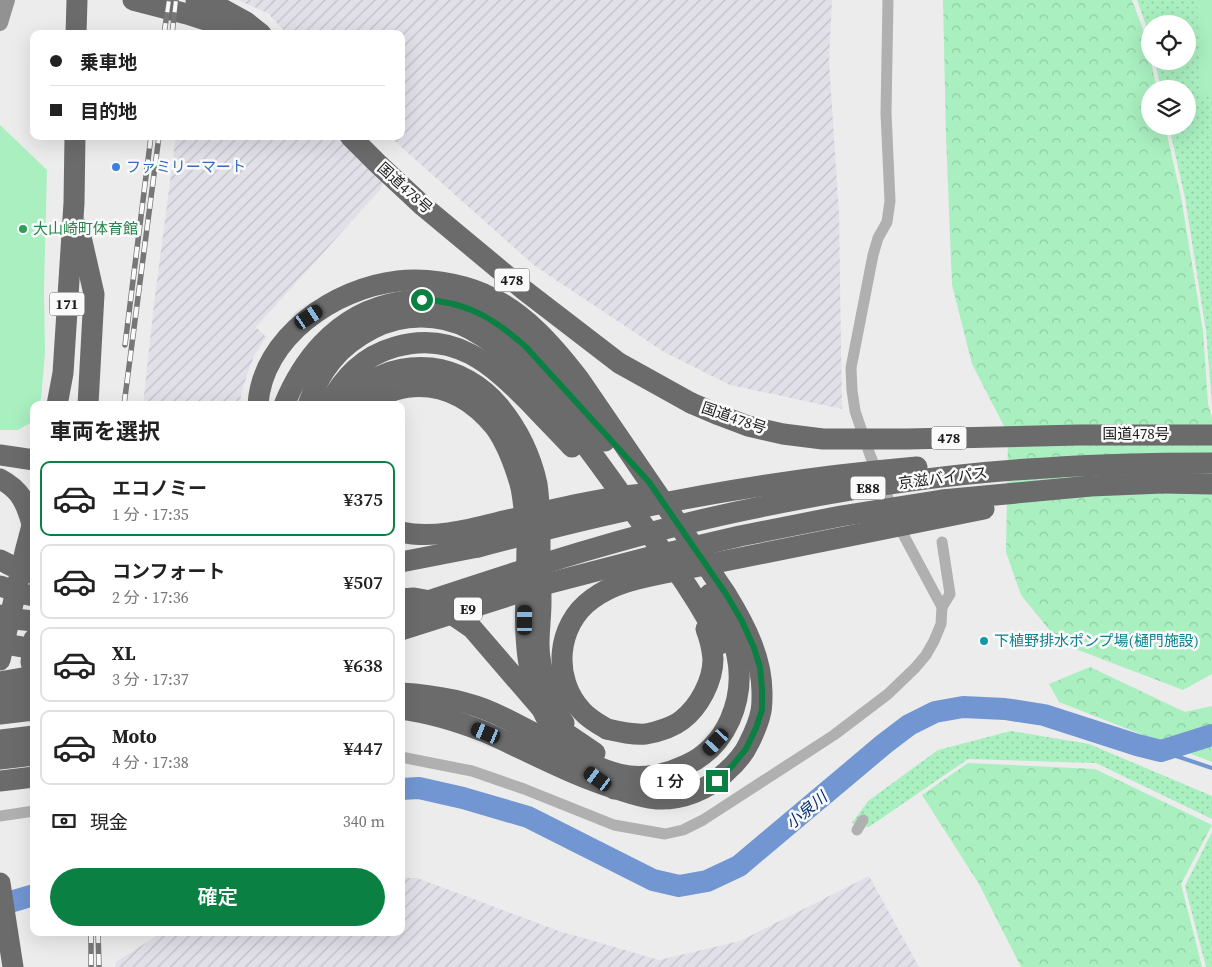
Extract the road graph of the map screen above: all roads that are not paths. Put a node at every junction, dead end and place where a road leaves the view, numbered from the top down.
1 (7, 0) edge
2 (77, 0) edge
3 (133, 0) edge
4 (196, 0) edge
5 (888, 0) edge
6 (0, 23) edge
7 (76, 30) edge
8 (226, 30) edge
9 (257, 30) edge
10 (75, 140) edge
11 (354, 140) edge
12 (890, 201) junction
13 (74, 203) junction
14 (895, 214) dead end
15 (506, 342) junction
16 (572, 399) junction
17 (58, 401) edge
18 (88, 401) edge
19 (258, 401) edge
20 (286, 401) edge
21 (309, 401) edge
22 (330, 401) edge
23 (349, 401) edge
24 (376, 401) edge
25 (1212, 435) edge
26 (0, 455) edge
27 (1212, 457) edge
28 (30, 459) edge
29 (1212, 463) edge
30 (0, 479) edge
31 (649, 482) junction
32 (1163, 483) junction
33 (770, 484) junction
34 (1212, 484) edge
35 (630, 506) junction
36 (30, 514) edge
37 (30, 531) edge
38 (405, 533) edge
39 (942, 542) dead end
40 (0, 560) edge
41 (405, 561) edge
42 (533, 567) joint
43 (30, 573) edge
44 (0, 586) edge
45 (540, 586) junction
46 (30, 595) edge
47 (693, 596) junction
48 (405, 599) edge
49 (942, 607) junction
50 (405, 609) edge
51 (0, 615) edge
52 (30, 621) edge
53 (405, 629) edge
54 (405, 642) edge
55 (0, 643) edge
56 (30, 648) edge
57 (0, 660) edge
58 (30, 677) edge
59 (0, 682) edge
60 (405, 693) edge
61 (30, 694) edge
62 (0, 700) edge
63 (30, 710) edge
64 (405, 710) edge
65 (0, 714) edge
66 (590, 750) junction
67 (405, 758) edge
68 (0, 759) edge
69 (30, 764) edge
70 (30, 765) edge
71 (0, 781) edge
72 (614, 788) junction
73 (30, 812) edge
74 (0, 816) edge
75 (0, 883) edge
76 (8, 951) edge

1 - 6 street
2 - 7 highway
3 - 8 highway
4 - 9 highway
5 - 12 street
10 - 13 highway, 171
11 - 25 highway, 国道478号 / 478, bridge
12 - 14 street
12 - 49 street
13 - 17 highway, 171
13 - 18 highway
15 - 16 highway
15 - 20 highway
15 - 21 highway
15 - 35 highway
16 - 31 highway
16 - 60 highway
19 - 31 highway
22 - 35 highway
23 - 66 highway
24 - 72 highway, bridge
26 - 28 highway
27 - 33 highway, E88, bridge
29 - 42 highway, 京滋バイパス / E88, bridge
30 - 36 highway
31 - 72 highway
32 - 34 highway, 京滋バイパス / E88
32 - 45 highway, 京滋バイパス / E88, bridge
32 - 47 highway, bridge
33 - 38 highway, bridge
33 - 41 highway, E88, bridge
35 - 47 highway
37 - 57 highway
39 - 49 street
40 - 43 highway, bridge
42 - 50 highway, E9, bridge
44 - 46 highway, bridge
45 - 53 highway, E9, bridge
45 - 54 highway, bridge
47 - 66 highway
48 - 66 highway
49 - 67 street
51 - 52 highway, bridge
55 - 56 highway, bridge
58 - 59 highway
61 - 62 highway
63 - 65 highway
64 - 72 highway, bridge
68 - 69 highway
70 - 71 highway
73 - 74 street
75 - 76 highway

